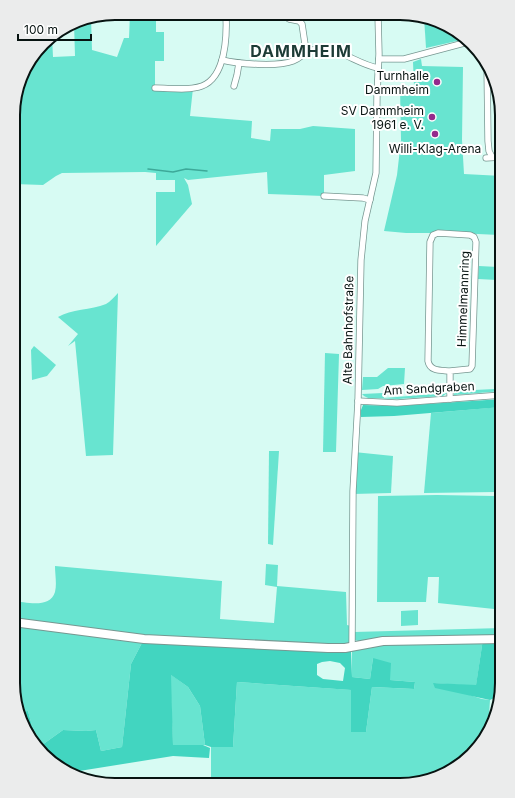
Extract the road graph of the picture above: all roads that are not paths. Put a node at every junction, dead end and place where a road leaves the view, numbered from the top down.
1 (226, 20) edge
2 (294, 20) edge
3 (378, 20) edge
4 (462, 44) edge
5 (306, 51) junction
6 (378, 59) junction
7 (222, 60) junction
8 (239, 63) junction
9 (378, 68) junction
10 (487, 77) edge
11 (234, 86) dead end
12 (155, 88) dead end
13 (486, 158) dead end
14 (492, 158) junction
15 (495, 158) edge
16 (324, 196) dead end
17 (370, 200) junction
18 (450, 371) junction
19 (495, 396) edge
20 (450, 399) junction
21 (358, 401) junction
22 (20, 623) edge
23 (495, 639) edge
24 (352, 646) junction

1 - 7 street
2 - 5 street
3 - 6 street, Alte Bahnhofstraße
4 - 6 street
5 - 8 street
5 - 9 street
6 - 9 street, Alte Bahnhofstraße
7 - 8 street
7 - 12 street
8 - 11 street
9 - 17 street, Alte Bahnhofstraße
10 - 14 street
13 - 14 street
14 - 15 street
16 - 17 street
17 - 21 street, Alte Bahnhofstraße
18 - 18 street, Himmelmannring
18 - 20 street
19 - 20 street, Am Sandgraben
20 - 21 street, Am Sandgraben
21 - 24 street, Alte Bahnhofstraße
22 - 24 street
23 - 24 street

